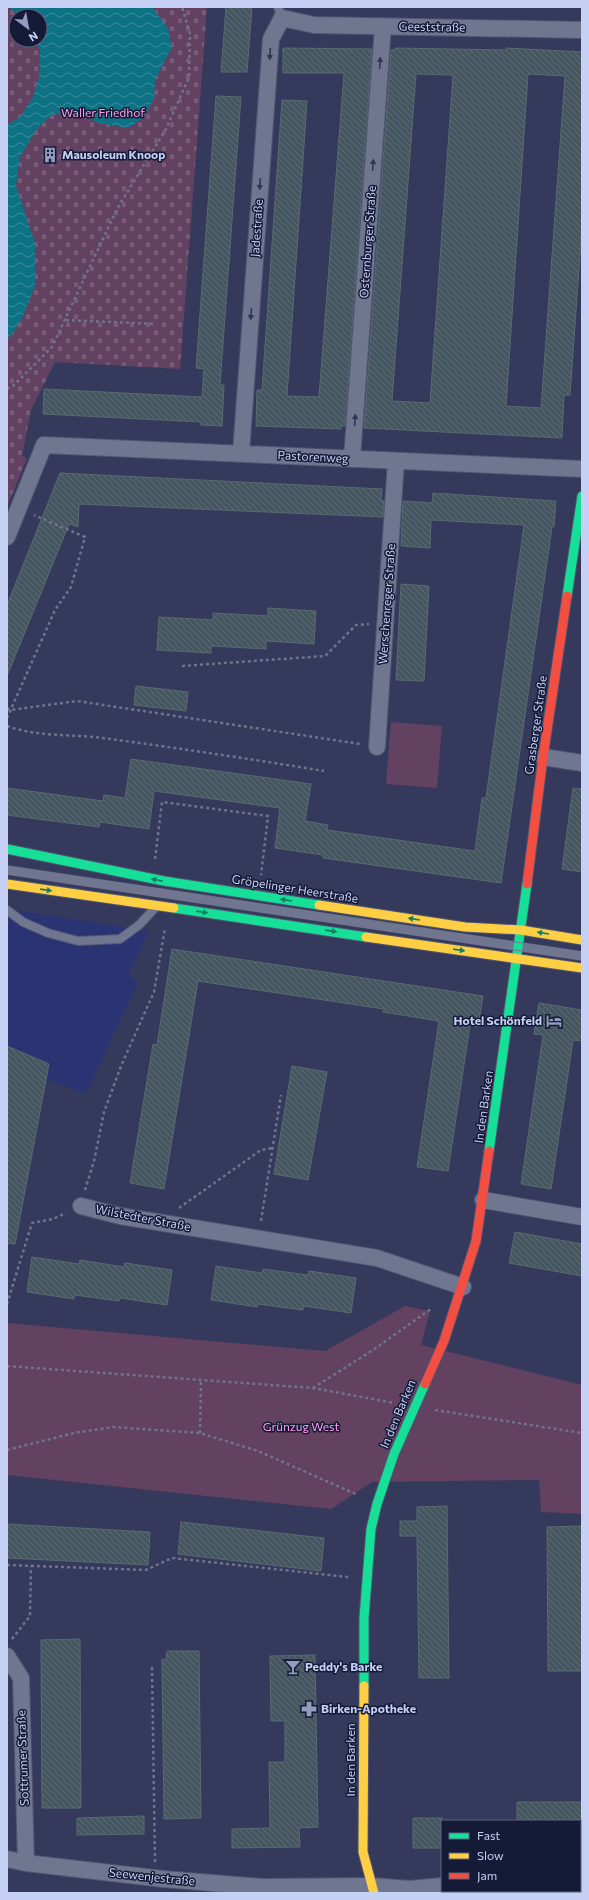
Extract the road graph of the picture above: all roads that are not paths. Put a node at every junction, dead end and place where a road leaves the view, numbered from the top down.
1 (280, 13) edge
2 (383, 26) junction
3 (582, 30) edge
4 (240, 453) junction
5 (352, 459) junction
6 (396, 461) junction
7 (582, 468) edge
8 (582, 496) edge
9 (7, 537) edge
10 (376, 747) road end
11 (543, 757) junction
12 (582, 763) edge
13 (7, 849) edge
14 (7, 870) edge
15 (7, 884) edge
16 (157, 906) junction
17 (7, 910) edge
18 (521, 930) junction
19 (582, 940) edge
20 (519, 946) junction
21 (582, 956) edge
22 (517, 958) junction
23 (582, 968) edge
24 (483, 1200) junction
25 (81, 1206) road end
26 (582, 1217) edge
27 (462, 1286) junction
28 (7, 1656) edge
29 (7, 1859) edge
30 (26, 1863) junction
31 (441, 1886) edge
32 (373, 1890) edge

1 - 2 street, Geeststraße
1 -> 4 street, Jadestraße
2 - 3 street, Geeststraße
5 -> 2 street, Osternburger Straße
4 - 5 street, Pastorenweg
4 - 9 street, Pastorenweg
5 - 6 street, Pastorenweg
6 - 7 street, Pastorenweg
6 - 10 street, Werschenreger Straße
8 - 11 street, Grasberger Straße
11 - 12 street
11 - 18 street, Grasberger Straße
18 -> 13 street, Gröpelinger Heerstraße
14 - 20 lane
15 -> 16 street
16 - 17 lane
16 -> 22 street
19 -> 18 street, Gröpelinger Heerstraße
18 - 20 street, Grasberger Straße
20 - 21 lane
20 - 22 street, Grasberger Straße
22 - 23 street
22 - 24 street, In den Barken
24 - 26 street
24 - 27 street, In den Barken
25 - 27 street, Wilstedter Straße
27 - 32 street, In den Barken
28 - 30 street, Sottrumer Straße
29 - 30 street, Seewenjestraße
30 - 32 street, Seewenjestraße
31 - 32 street, Seewenjestraße

